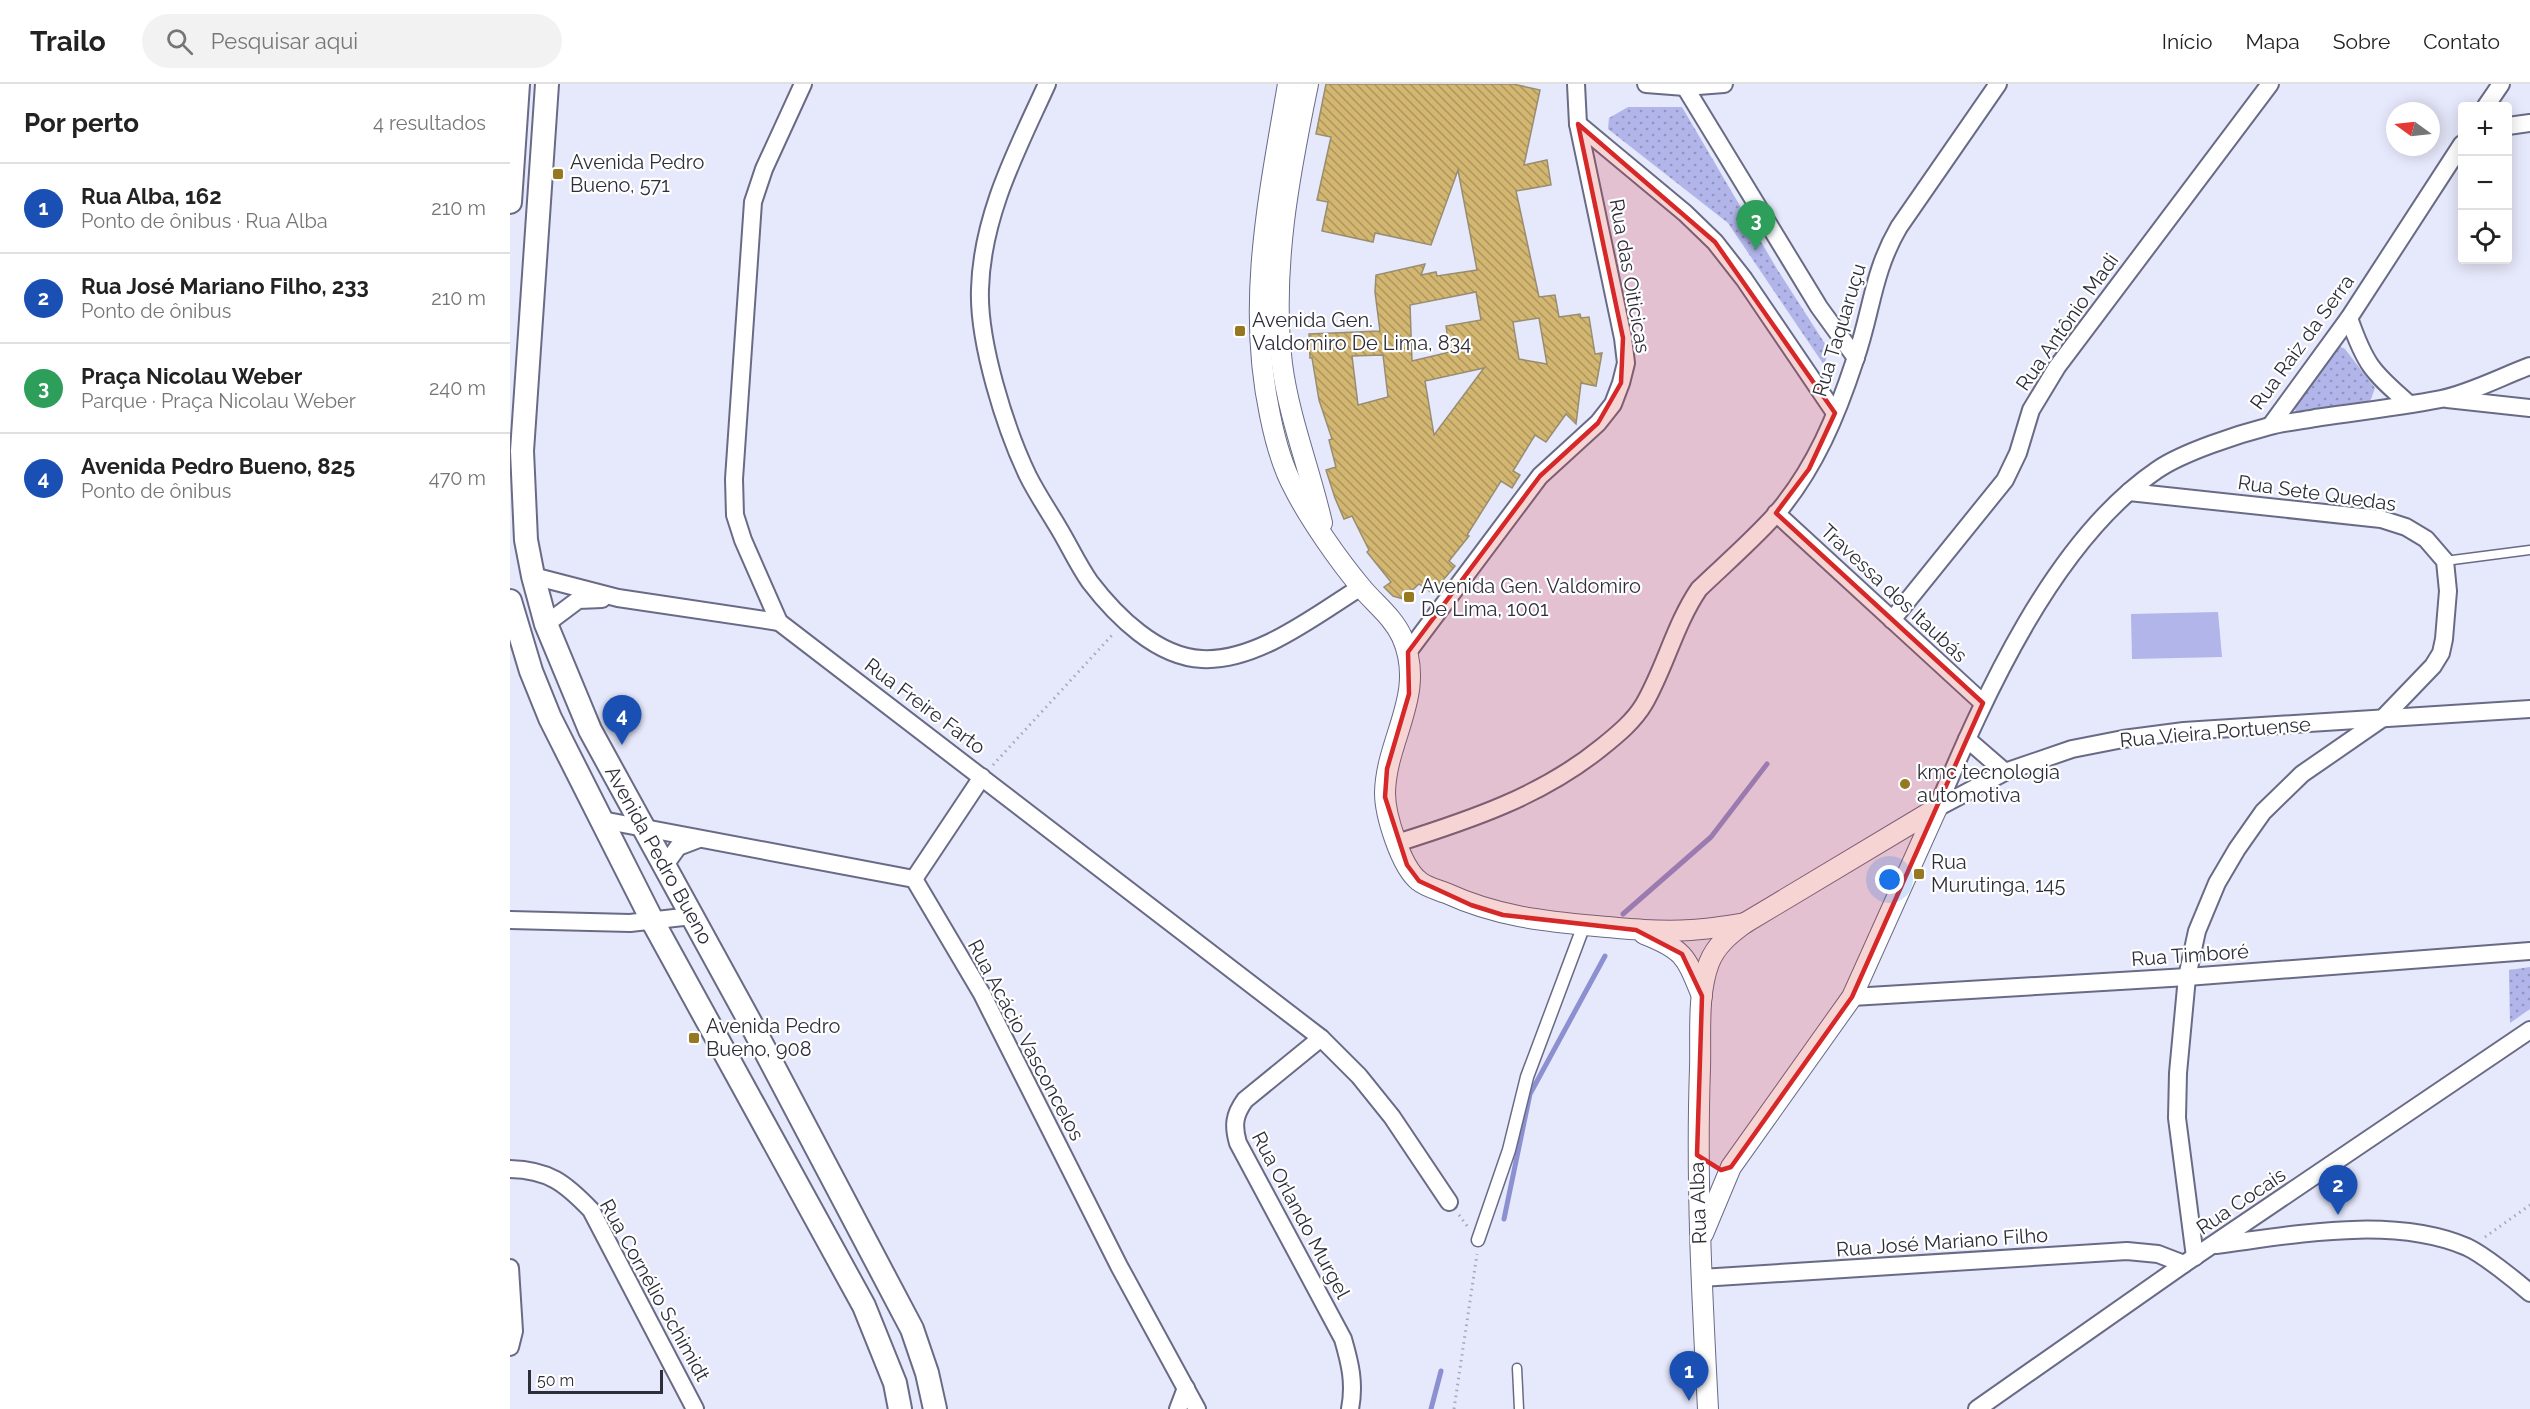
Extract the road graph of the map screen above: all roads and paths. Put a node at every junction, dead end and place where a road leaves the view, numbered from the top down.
1 (518, 84) edge
2 (547, 84) edge
3 (803, 84) edge
4 (1047, 84) edge
5 (1288, 84) edge
6 (1308, 84) edge
7 (1576, 84) edge
8 (1646, 84) edge
9 (1724, 84) edge
10 (1998, 84) edge
11 (2270, 84) edge
12 (2501, 84) edge
13 (1685, 87) junction
14 (2489, 102) edge
15 (2530, 123) edge
16 (1578, 124) junction
17 (2512, 125) edge
18 (2458, 152) edge
19 (510, 202) edge
20 (2349, 318) junction
21 (1856, 358) junction
22 (2530, 366) edge
23 (2443, 399) junction
24 (2408, 403) junction
25 (2530, 408) edge
26 (1835, 413) junction
27 (2271, 425) junction
28 (2129, 492) junction
29 (1776, 513) junction
30 (1326, 537) junction
31 (2530, 550) edge
32 (2445, 561) junction
33 (533, 576) junction
34 (1360, 587) junction
35 (618, 598) junction
36 (510, 601) edge
37 (1125, 620) junction
38 (1892, 620) junction
39 (779, 622) junction
40 (546, 624) junction
41 (521, 638) junction
42 (1408, 651) junction
43 (1983, 703) junction
44 (2530, 709) edge
45 (2383, 718) junction
46 (1966, 739) junction
47 (2005, 772) junction
48 (982, 777) junction
49 (1937, 808) junction
50 (602, 820) junction
51 (645, 827) junction
52 (1891, 836) junction
53 (706, 839) junction
54 (1397, 843) junction
55 (1920, 848) junction
56 (665, 865) junction
57 (914, 879) junction
58 (692, 916) junction
59 (510, 920) edge
60 (653, 922) junction
61 (1745, 923) junction
62 (1584, 925) junction
63 (1636, 930) junction
64 (2530, 951) edge
65 (2187, 977) junction
66 (1702, 996) junction
67 (1852, 997) junction
68 (2530, 1030) edge
69 (1321, 1038) junction
70 (1697, 1155) junction
71 (1731, 1167) junction
72 (510, 1169) edge
73 (1449, 1202) joint
74 (2530, 1205) edge
75 (1478, 1240) junction
76 (1700, 1242) junction
77 (2212, 1246) junction
78 (2469, 1248) junction
79 (2189, 1260) junction
80 (510, 1268) edge
81 (1701, 1278) junction
82 (2530, 1293) edge
83 (510, 1347) edge
84 (1516, 1368) dead end
85 (1186, 1388) junction
86 (695, 1409) edge
87 (900, 1409) edge
88 (935, 1409) edge
89 (1178, 1409) edge
90 (1197, 1409) edge
91 (1350, 1409) edge
92 (1454, 1409) edge
93 (1519, 1409) edge
94 (1708, 1409) edge
95 (1977, 1409) edge

1 - 19 main road
2 - 33 main road, Avenida Pedro Bueno
3 - 39 street, Rua Freire Farto
4 - 37 street
5 - 30 street
6 - 30 street
7 - 16 street, Rua das Oiticicas
8 - 13 street
9 - 13 street
10 - 21 street, Rua Taquaruçu
11 - 38 street, Rua Antônio Madi
12 - 14 street
13 - 21 street
15 - 17 street
16 - 26 street
16 - 42 street, Rua das Oiticicas
18 - 20 street, Rua Raiz da Serra
20 - 24 street
20 - 27 street, Rua Raiz da Serra
21 - 26 street, Rua Taquaruçu
22 - 23 street
23 - 24 street
23 - 25 street
24 - 27 street
26 - 29 street, Rua Taquaruçu
27 - 28 street, Rua Raiz da Serra
28 - 32 street, Rua Sete Quedas
28 - 43 street, Rua Raiz da Serra
29 - 38 street, Travessa dos Itaubás
29 - 54 street, Rua Taquaruçu
30 - 34 street
31 - 32 lane
32 - 45 street
33 - 35 street
33 - 40 main road, Avenida Pedro Bueno
34 - 37 street
34 - 42 street
35 - 39 street
35 - 40 street
36 - 41 main road, Avenida Pedro Bueno
37 - 48 path
38 - 43 street, Travessa dos Itaubás
39 - 48 street, Rua Freire Farto
40 - 41 main road
40 - 51 main road, Avenida Pedro Bueno
41 - 50 main road, Avenida Pedro Bueno
42 - 54 street
43 - 46 street, Rua Raiz da Serra
44 - 45 street, Rua Vieira Portuense
45 - 47 street, Rua Vieira Portuense
45 - 65 street
46 - 47 street
46 - 49 street, Rua Raiz da Serra
47 - 49 street, Rua Vieira Portuense
48 - 57 street
48 - 69 street, Rua Freire Farto
49 - 52 street, Rua Vieira Portuense
49 - 55 street
50 - 51 street
50 - 60 main road, Avenida Pedro Bueno
51 - 53 street
51 - 56 main road, Avenida Pedro Bueno
52 - 55 street
52 - 61 street, Rua Vieira Portuense
53 - 56 street
53 - 57 street
54 - 62 street
55 - 67 street
56 - 58 main road, Avenida Pedro Bueno
57 - 85 street, Rua Acácio Vasconcelos
58 - 60 street
58 - 88 main road, Avenida Pedro Bueno
59 - 60 street
60 - 87 main road, Avenida Pedro Bueno
61 - 63 street
61 - 66 street, Rua Vieira Portuense
62 - 63 street
62 - 75 street
63 - 66 street
64 - 65 street, Rua Timboré
65 - 67 street, Rua Timboré
65 - 79 street
66 - 70 street, Rua Alba
67 - 71 street
68 - 77 street, Rua Cocais
69 - 73 street, Rua Freire Farto
69 - 91 street, Rua Orlando Murgel
70 - 71 street
70 - 76 street, Rua Alba
71 - 76 street
72 - 86 street, Rua Cornélio Schimidt
73 - 75 path
74 - 78 path
75 - 92 path
76 - 81 street, Rua Alba
77 - 78 street
77 - 79 street, Rua Cocais
78 - 82 street
79 - 81 street, Rua José Mariano Filho
79 - 95 street, Rua Cocais
80 - 83 street
81 - 94 street, Rua Alba
84 - 93 lane
85 - 89 street
85 - 90 street, Rua Acácio Vasconcelos

